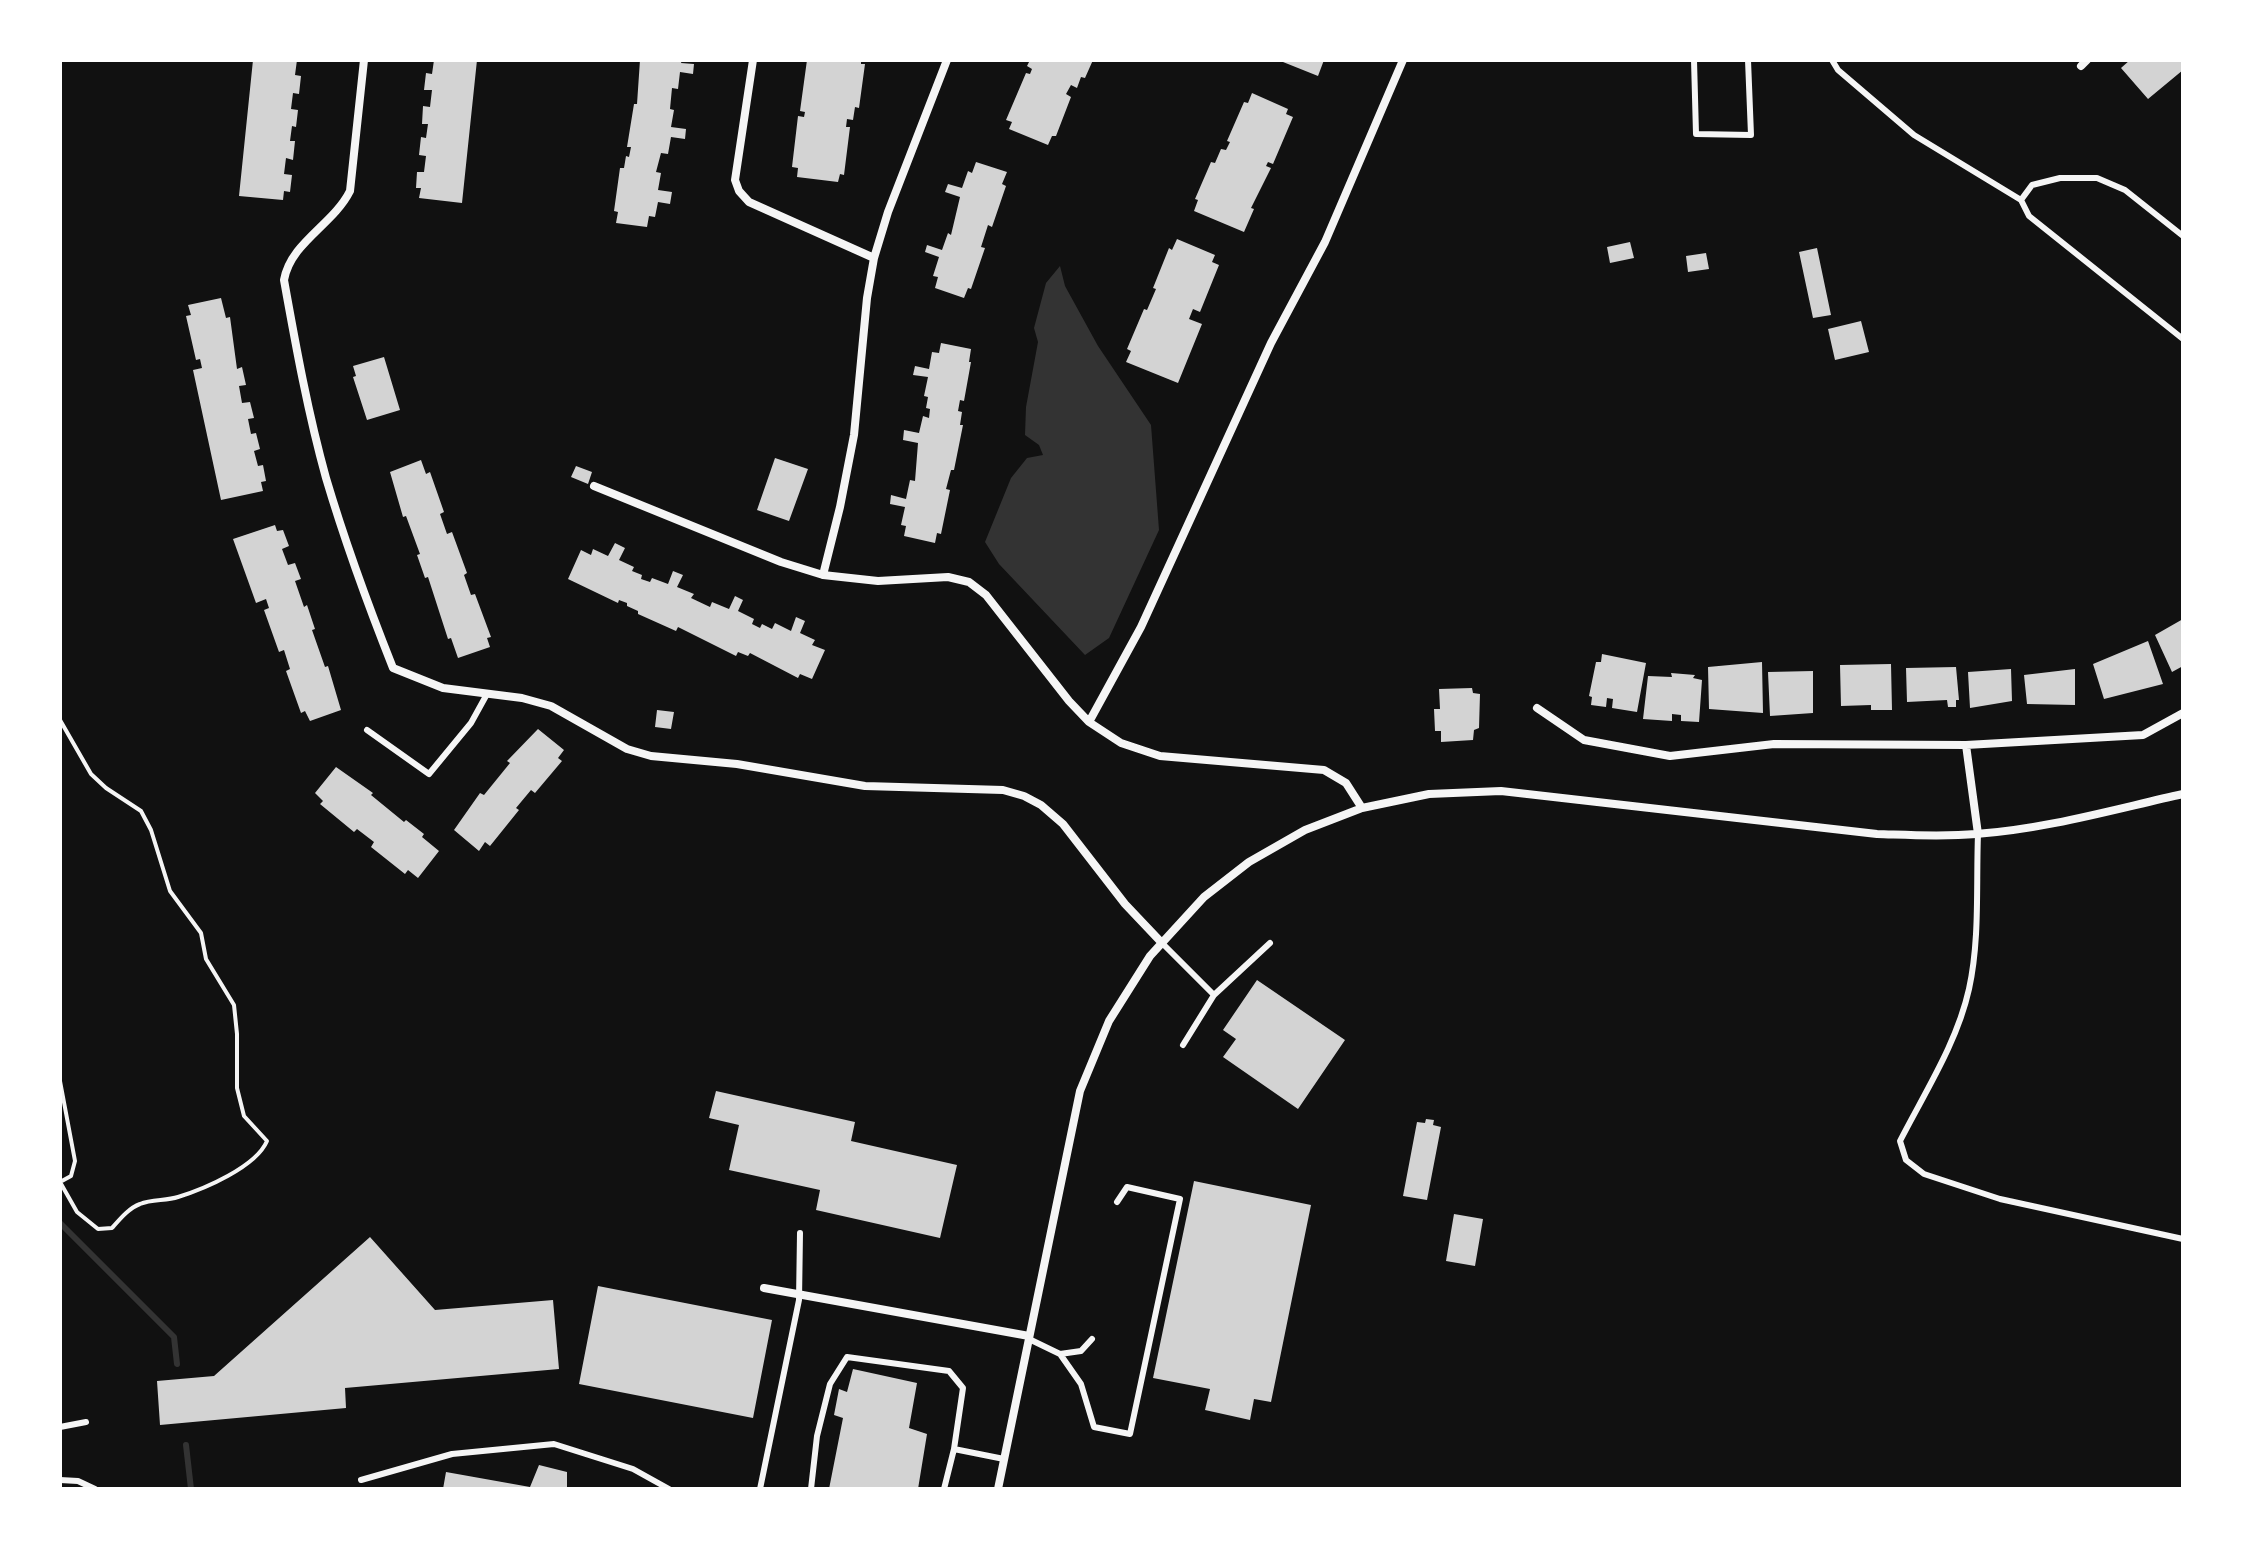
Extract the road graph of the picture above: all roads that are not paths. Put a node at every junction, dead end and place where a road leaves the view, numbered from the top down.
1 (364, 60) edge
2 (753, 60) edge
3 (947, 60) edge
4 (1403, 60) edge
5 (1694, 60) edge
6 (1748, 60) edge
7 (1832, 60) edge
8 (2021, 200) junction
9 (2183, 236) edge
10 (874, 258) junction
11 (2183, 339) edge
12 (594, 486) dead end
13 (823, 575) junction
14 (487, 694) junction
15 (1537, 708) dead end
16 (2183, 713) edge
17 (1089, 722) junction
18 (367, 730) dead end
19 (1966, 745) junction
20 (2183, 794) edge
21 (1362, 808) junction
22 (1978, 834) junction
23 (1161, 942) junction
24 (1270, 943) dead end
25 (1214, 995) junction
26 (1183, 1045) dead end
27 (1117, 1202) dead end
28 (800, 1233) dead end
29 (2183, 1239) edge
30 (764, 1288) dead end
31 (800, 1294) junction
32 (1029, 1338) junction
33 (1092, 1339) dead end
34 (1060, 1354) junction
35 (86, 1422) dead end
36 (60, 1427) edge
37 (954, 1449) junction
38 (1004, 1459) junction
39 (60, 1480) edge
40 (361, 1480) dead end
41 (92, 1488) edge
42 (669, 1489) edge
43 (760, 1489) edge
44 (811, 1489) edge
45 (944, 1489) edge
46 (998, 1489) edge

1 - 14 street
2 - 10 street
3 - 10 street
4 - 17 street
5 - 6 lane
7 - 8 lane
8 - 9 lane
8 - 11 lane
10 - 13 street
12 - 13 street
13 - 17 street
14 - 18 lane
14 - 23 street
15 - 19 street
16 - 19 street
17 - 21 street
19 - 22 street
20 - 22 street
21 - 22 street
21 - 23 street
22 - 29 lane
23 - 25 lane
23 - 32 street
24 - 25 lane
25 - 26 lane
27 - 34 lane
28 - 31 lane
30 - 31 street
31 - 32 street
31 - 43 lane
32 - 34 lane
32 - 38 street
33 - 34 lane
35 - 36 lane
37 - 38 lane
37 - 44 lane
37 - 45 lane
38 - 46 street
39 - 41 lane
40 - 42 lane

